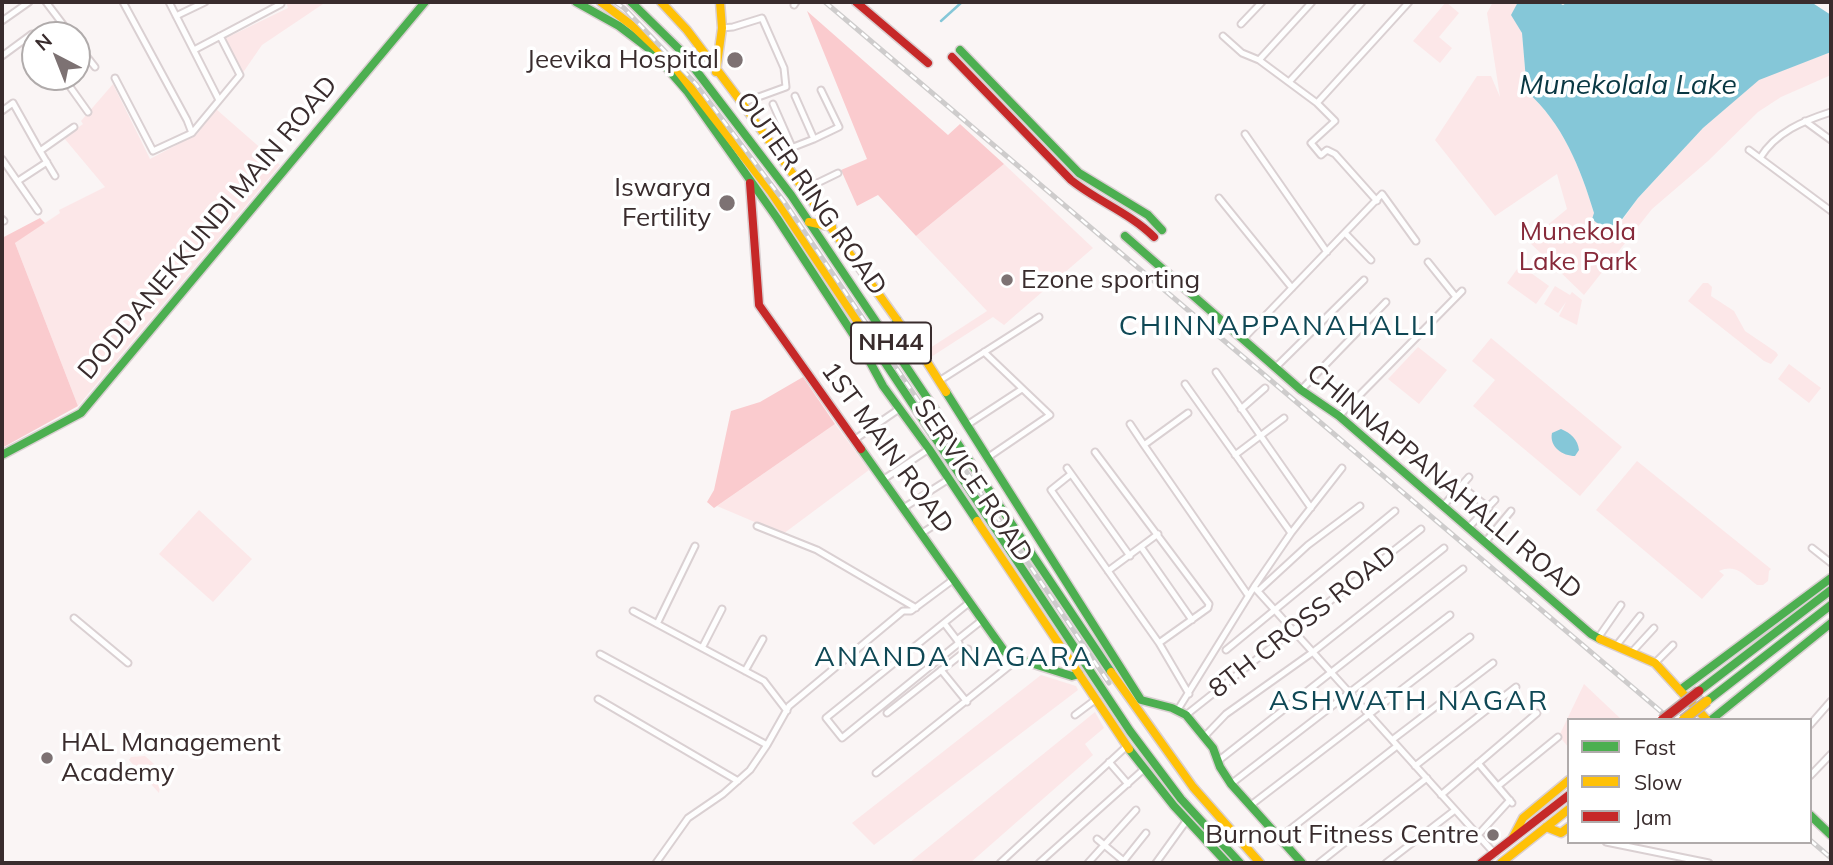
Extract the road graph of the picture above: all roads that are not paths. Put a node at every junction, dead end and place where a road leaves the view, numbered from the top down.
1 (29, 2) edge
2 (46, 2) edge
3 (123, 2) edge
4 (169, 2) edge
5 (205, 2) edge
6 (280, 2) edge
7 (425, 2) edge
8 (576, 2) edge
9 (603, 2) edge
10 (631, 2) edge
11 (660, 2) edge
12 (720, 2) edge
13 (856, 2) edge
14 (1262, 2) edge
15 (1312, 2) edge
16 (1362, 2) edge
17 (1409, 2) edge
18 (176, 16) junction
19 (60, 21) edge
20 (2, 22) edge
21 (1241, 24) dead end
22 (722, 29) junction
23 (220, 36) junction
24 (1223, 36) dead end
25 (21, 42) edge
26 (194, 50) junction
27 (960, 50) dead end
28 (2, 56) edge
29 (952, 57) dead end
30 (1259, 60) junction
31 (91, 63) edge
32 (928, 63) dead end
33 (94, 67) dead end
34 (716, 72) junction
35 (115, 79) dead end
36 (1289, 82) junction
37 (821, 90) dead end
38 (73, 91) edge
39 (795, 96) dead end
40 (219, 100) junction
41 (742, 103) junction
42 (1317, 103) junction
43 (773, 104) dead end
44 (2, 111) edge
45 (88, 111) dead end
46 (1831, 111) edge
47 (1805, 121) junction
48 (74, 127) dead end
49 (192, 133) junction
50 (1245, 134) dead end
51 (814, 139) junction
52 (1831, 140) edge
53 (792, 147) junction
54 (1749, 150) dead end
55 (40, 151) junction
56 (778, 153) junction
57 (1760, 158) junction
58 (2, 159) edge
59 (47, 162) junction
60 (838, 173) dead end
61 (55, 176) dead end
62 (18, 181) junction
63 (750, 181) junction
64 (805, 189) junction
65 (1219, 198) dead end
66 (1377, 201) junction
67 (38, 211) dead end
68 (1831, 211) edge
69 (809, 222) junction
70 (832, 227) junction
71 (1162, 230) dead end
72 (1345, 233) junction
73 (1125, 236) dead end
74 (1154, 237) dead end
75 (1416, 241) dead end
76 (1327, 252) junction
77 (1371, 260) dead end
78 (1428, 262) dead end
79 (1364, 280) dead end
80 (1292, 288) junction
81 (1462, 291) dead end
82 (1456, 297) junction
83 (1386, 302) dead end
84 (1039, 317) dead end
85 (897, 320) junction
86 (1244, 339) junction
87 (889, 341) junction
88 (984, 352) junction
89 (1276, 367) junction
90 (1216, 372) dead end
91 (939, 381) junction
92 (1185, 384) dead end
93 (1265, 388) dead end
94 (1022, 389) junction
95 (1301, 390) junction
96 (1241, 408) junction
97 (899, 410) junction
98 (1188, 413) dead end
99 (1339, 416) junction
100 (1284, 418) dead end
101 (1130, 424) dead end
102 (967, 425) junction
103 (1260, 436) junction
104 (855, 440) junction
105 (1144, 445) junction
106 (929, 449) junction
107 (1095, 452) dead end
108 (2, 455) edge
109 (1236, 455) junction
110 (987, 458) junction
111 (1067, 468) dead end
112 (1342, 468) dead end
113 (1072, 474) junction
114 (1469, 477) dead end
115 (884, 479) junction
116 (949, 479) junction
117 (1461, 486) junction
118 (1495, 500) dead end
119 (1360, 506) dead end
120 (1443, 506) junction
121 (905, 508) junction
122 (1311, 508) junction
123 (1489, 508) junction
124 (1395, 511) dead end
125 (1511, 511) dead end
126 (947, 517) dead end
127 (757, 526) dead end
128 (1468, 528) junction
129 (1421, 529) dead end
130 (922, 533) junction
131 (1292, 533) junction
132 (1158, 534) junction
133 (1486, 541) junction
134 (695, 546) dead end
135 (1140, 547) junction
136 (1444, 548) dead end
137 (1812, 548) dead end
138 (1130, 556) junction
139 (1831, 563) edge
140 (1463, 569) dead end
141 (1108, 571) junction
142 (1831, 578) edge
143 (954, 579) junction
144 (1256, 589) junction
145 (1831, 590) edge
146 (1248, 595) junction
147 (970, 602) junction
148 (1621, 605) dead end
149 (1831, 605) edge
150 (722, 608) dead end
151 (915, 608) junction
152 (1274, 610) junction
153 (633, 611) dead end
154 (1450, 615) dead end
155 (1640, 615) dead end
156 (74, 618) dead end
157 (1192, 620) junction
158 (981, 621) junction
159 (944, 623) junction
160 (1831, 623) edge
161 (657, 624) junction
162 (1654, 628) dead end
163 (1293, 631) junction
164 (1470, 637) dead end
165 (1598, 638) junction
166 (762, 639) dead end
167 (957, 640) junction
168 (1159, 643) junction
169 (1673, 645) dead end
170 (1616, 646) junction
171 (702, 648) junction
172 (968, 649) dead end
173 (1226, 650) dead end
174 (1313, 652) junction
175 (1631, 653) junction
176 (600, 654) dead end
177 (1018, 659) junction
178 (128, 663) dead end
179 (1493, 663) dead end
180 (1655, 663) junction
181 (941, 670) junction
182 (1083, 670) junction
183 (746, 671) junction
184 (1331, 672) junction
185 (1516, 687) dead end
186 (1680, 690) junction
187 (1350, 693) junction
188 (1189, 694) junction
189 (598, 699) dead end
190 (1096, 700) junction
191 (1136, 700) junction
192 (1831, 701) edge
193 (967, 702) junction
194 (787, 711) junction
195 (887, 713) dead end
196 (1181, 713) junction
197 (1537, 713) dead end
198 (1368, 714) junction
199 (1075, 715) dead end
200 (1665, 718) edge
201 (1686, 718) edge
202 (1707, 718) edge
203 (1712, 718) edge
204 (1812, 723) edge
205 (1204, 737) junction
206 (1558, 737) dead end
207 (1392, 740) junction
208 (767, 745) junction
209 (1127, 746) junction
210 (1397, 746) junction
211 (1831, 754) edge
212 (1218, 761) junction
213 (1109, 762) junction
214 (1478, 763) junction
215 (1415, 765) junction
216 (1144, 769) junction
217 (876, 773) dead end
218 (1812, 774) edge
219 (1427, 778) junction
220 (738, 781) junction
221 (1567, 782) edge
222 (1128, 784) junction
223 (1231, 784) junction
224 (1498, 786) junction
225 (1441, 795) junction
226 (1567, 797) edge
227 (1251, 805) junction
228 (1136, 810) dead end
229 (1455, 810) junction
230 (1567, 811) edge
231 (1560, 817) junction
232 (1812, 818) edge
233 (1187, 820) junction
234 (1546, 827) junction
235 (1567, 830) edge
236 (1146, 833) dead end
237 (1478, 835) junction
238 (1831, 835) edge
239 (1279, 838) junction
240 (1097, 839) dead end
241 (1511, 841) junction
242 (1616, 844) edge
243 (1104, 846) junction
244 (1494, 854) junction
245 (1222, 861) edge
246 (656, 863) edge
247 (1000, 863) edge
248 (1039, 863) edge
249 (1088, 863) edge
250 (1124, 863) edge
251 (1156, 863) edge
252 (1240, 863) edge
253 (1260, 863) edge
254 (1302, 863) edge
255 (1319, 863) edge
256 (1386, 863) edge
257 (1481, 863) edge
258 (1501, 863) edge
259 (1709, 863) edge

1 - 20 street
2 - 19 street
3 - 49 street
4 - 18 street
5 - 18 street
6 - 23 street
7 - 108 main road, DODDANEKKUNDI MAIN ROAD
8 - 63 main road, SERVICE ROAD
9 - 182 main road, OUTER RING ROAD / NH44
10 - 69 main road, OUTER RING ROAD / NH44
11 - 34 main road, SERVICE ROAD
12 - 22 main road
13 - 32 main road
14 - 21 street
15 - 30 street
16 - 36 street
17 - 42 street
18 - 26 street
22 - 34 main road
22 - 41 street
23 - 26 street
23 - 40 street
24 - 30 street
25 - 28 street
26 - 40 street
27 - 71 main road
29 - 74 main road
30 - 36 street
31 - 33 street
34 - 41 main road, SERVICE ROAD
35 - 49 street
36 - 42 street
37 - 51 street
38 - 45 street
39 - 51 street
40 - 49 street
41 - 56 main road, SERVICE ROAD
42 - 66 street
43 - 53 street
44 - 55 street
46 - 47 street
47 - 52 street
47 - 57 street
48 - 55 street
50 - 76 street
51 - 53 street
53 - 56 street
54 - 57 street
55 - 59 street
56 - 64 main road, SERVICE ROAD
57 - 68 street
58 - 62 street
59 - 61 street
59 - 62 street
60 - 64 street
62 - 67 street
63 - 97 main road, SERVICE ROAD
63 - 104 main road, 1ST MAIN ROAD
64 - 70 main road, SERVICE ROAD
65 - 80 street
66 - 72 street
66 - 75 street
69 - 70 main road
69 - 87 main road, OUTER RING ROAD / NH44
70 - 85 main road, SERVICE ROAD
72 - 76 street
72 - 77 street
73 - 86 main road, CHINNAPPANAHALLI ROAD
76 - 80 street
78 - 82 street
79 - 89 street
80 - 86 street
81 - 82 street
82 - 99 street
83 - 95 street
84 - 88 street
85 - 87 main road
85 - 91 main road, SERVICE ROAD
86 - 89 main road, CHINNAPPANAHALLI ROAD
87 - 191 main road, OUTER RING ROAD / NH44
88 - 91 street
88 - 94 street
89 - 95 main road, CHINNAPPANAHALLI ROAD
90 - 96 street
91 - 102 main road, SERVICE ROAD
92 - 109 street
93 - 96 street
94 - 102 street
94 - 110 street
95 - 99 main road, CHINNAPPANAHALLI ROAD
96 - 103 street
97 - 104 street
97 - 106 main road, SERVICE ROAD
98 - 105 street
99 - 120 main road, CHINNAPPANAHALLI ROAD
100 - 103 street
101 - 105 street
102 - 110 main road, SERVICE ROAD
103 - 109 street
103 - 122 street
104 - 115 main road, 1ST MAIN ROAD
105 - 146 street
106 - 115 street
106 - 116 main road, SERVICE ROAD
107 - 132 street
109 - 131 street
110 - 191 main road, SERVICE ROAD
111 - 113 street
112 - 122 street
113 - 138 street
113 - 141 street
114 - 117 street
115 - 121 main road, 1ST MAIN ROAD
116 - 121 street
116 - 182 main road, SERVICE ROAD
117 - 120 street
117 - 123 street
118 - 123 street
119 - 144 street
120 - 128 main road, CHINNAPPANAHALLI ROAD
121 - 130 main road, 1ST MAIN ROAD
122 - 131 street
123 - 128 street
124 - 152 street
125 - 133 street
126 - 130 street
127 - 151 street
128 - 133 main road, CHINNAPPANAHALLI ROAD
129 - 163 street, 8TH CROSS ROAD
130 - 143 main road, 1ST MAIN ROAD
131 - 144 street
132 - 135 street
132 - 157 street
133 - 165 main road, CHINNAPPANAHALLI ROAD
134 - 161 street
135 - 138 street
135 - 157 street
136 - 174 street
137 - 139 street
138 - 141 street
140 - 184 street
141 - 168 street
142 - 186 main road
143 - 147 main road, 1ST MAIN ROAD
143 - 151 street
144 - 146 street
144 - 152 street
145 - 200 main road, bridge
146 - 188 street
147 - 158 main road, 1ST MAIN ROAD
147 - 159 street
148 - 165 street
149 - 201 main road, bridge
150 - 171 street
151 - 194 street
152 - 163 street
152 - 173 street
153 - 161 street
154 - 187 street
155 - 170 street
156 - 178 street
157 - 168 street
158 - 167 street
158 - 177 main road, 1ST MAIN ROAD
159 - 167 street
159 - 167 street
160 - 203 main road
161 - 171 street
162 - 175 street
163 - 174 street
163 - 196 street, 8TH CROSS ROAD
164 - 198 street
165 - 170 main road, CHINNAPPANAHALLI ROAD
166 - 183 street
168 - 188 street
169 - 180 street
170 - 175 main road, CHINNAPPANAHALLI ROAD
171 - 183 street
172 - 181 street
174 - 184 street
174 - 205 street
175 - 180 main road, CHINNAPPANAHALLI ROAD
176 - 208 street
177 - 182 main road, 1ST MAIN ROAD
177 - 193 street
179 - 207 street
180 - 186 main road, CHINNAPPANAHALLI ROAD
181 - 193 street
181 - 195 street
182 - 190 main road, SERVICE ROAD
182 - 252 main road, NH44
183 - 194 street
184 - 187 street
184 - 212 street
185 - 215 street
186 - 202 main road, CHINNAPPANAHALLI ROAD
187 - 198 street
187 - 223 street
188 - 196 street
189 - 220 street
190 - 199 street
190 - 209 main road, SERVICE ROAD
191 - 196 main road
191 - 253 main road, NH44
192 - 204 street
193 - 217 street
194 - 208 street
196 - 205 main road
197 - 214 street
198 - 207 street
198 - 227 street
205 - 212 main road
206 - 224 street
207 - 210 street
208 - 220 street
209 - 213 street
209 - 216 main road, SERVICE ROAD
210 - 215 street
210 - 239 street
211 - 218 street
212 - 223 main road
213 - 222 street
213 - 247 street
214 - 224 street
214 - 225 street
215 - 219 street
216 - 222 street
216 - 233 main road, SERVICE ROAD
219 - 225 street
219 - 255 street
220 - 246 street
221 - 241 main road
222 - 248 street
223 - 227 main road
224 - 237 street
225 - 229 street
226 - 241 main road
227 - 239 main road
228 - 243 street
229 - 237 street
229 - 256 street
230 - 231 main road
231 - 234 main road
231 - 235 main road
232 - 238 main road
233 - 245 main road, SERVICE ROAD
233 - 251 street
234 - 235 main road
234 - 258 main road
236 - 250 street
237 - 244 street
239 - 254 main road
240 - 243 street
241 - 244 main road
242 - 259 street
243 - 249 street
243 - 250 street
244 - 257 main road

